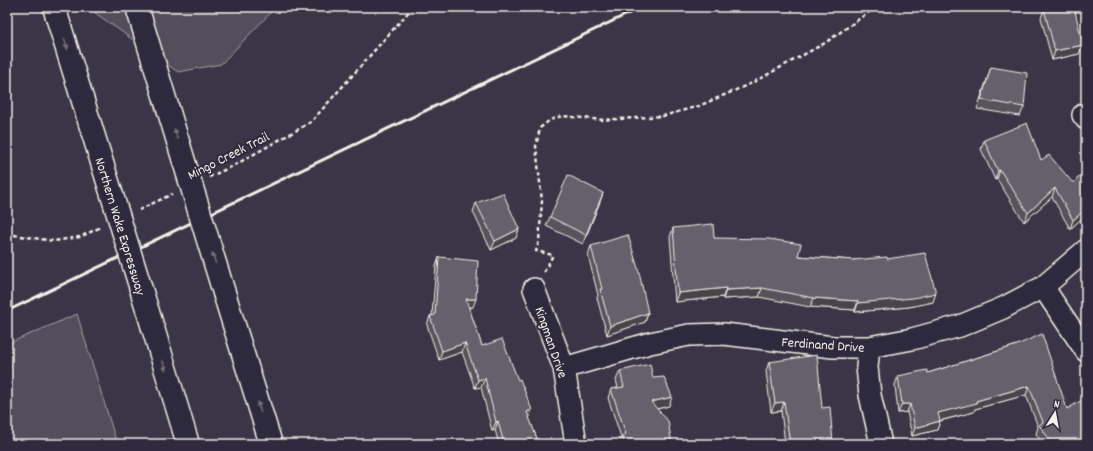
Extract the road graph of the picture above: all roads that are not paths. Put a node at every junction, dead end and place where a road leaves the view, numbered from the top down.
1 (54, 7) edge
2 (137, 7) edge
3 (1086, 250) edge
4 (1043, 287) junction
5 (534, 289) road end
6 (869, 348) junction
7 (1086, 351) edge
8 (564, 368) junction
9 (188, 444) edge
10 (271, 444) edge
11 (576, 444) edge
12 (881, 444) edge

1 -> 9 highway, Northern Wake Expressway, bridge
10 -> 2 highway, bridge
3 - 4 street, Ferdinand Drive
4 - 6 street, Ferdinand Drive
4 - 7 street
5 - 8 street, Kingman Drive
6 - 8 street, Ferdinand Drive
6 - 12 street
8 - 11 street, Kingman Drive

